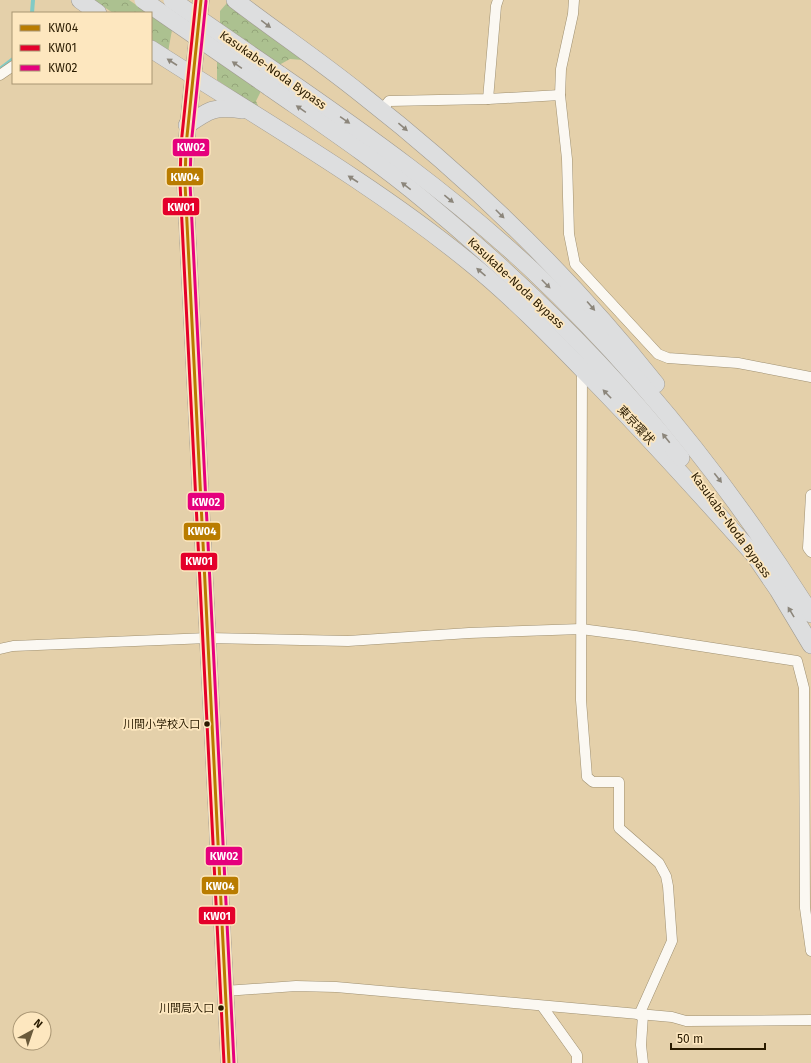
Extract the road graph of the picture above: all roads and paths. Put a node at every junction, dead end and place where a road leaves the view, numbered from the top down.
1 (80, 0) edge
2 (143, 0) edge
3 (172, 0) edge
4 (200, 0) edge
5 (235, 0) edge
6 (498, 0) edge
7 (574, 0) edge
8 (97, 12) edge
9 (152, 50) edge
10 (12, 67) edge
11 (0, 75) edge
12 (192, 76) junction
13 (274, 80) junction
14 (560, 94) junction
15 (488, 99) junction
16 (382, 110) junction
17 (247, 111) junction
18 (187, 125) junction
19 (582, 368) junction
20 (811, 377) edge
21 (694, 447) junction
22 (811, 495) edge
23 (811, 552) edge
24 (756, 557) junction
25 (811, 614) edge
26 (581, 629) junction
27 (208, 638) junction
28 (811, 645) edge
29 (0, 649) edge
30 (811, 951) edge
31 (225, 991) junction
32 (542, 1006) junction
33 (641, 1015) junction
34 (811, 1020) edge
35 (229, 1063) edge
36 (577, 1063) edge
37 (642, 1063) edge

1 - 8 highway
13 -> 2 highway, Kasukabe-Noda Bypass, bridge
3 - 13 highway, Kasukabe-Noda Bypass, bridge
4 - 12 main road
5 -> 16 highway
6 - 15 street
7 - 14 street
12 -> 9 highway, 東京環状
10 - 11 street
12 - 17 highway, 東京環状
12 - 18 main road
13 -> 21 highway, Kasukabe-Noda Bypass
24 -> 13 highway, Kasukabe-Noda Bypass
14 - 15 street
14 - 20 street
15 - 16 street
16 -> 21 highway
17 - 18 highway
19 -> 17 highway, 東京環状
18 - 27 main road
24 -> 19 highway, 東京環状
19 - 26 street
21 -> 25 highway, Kasukabe-Noda Bypass
22 - 23 street
28 -> 24 highway, Kasukabe-Noda Bypass
26 - 27 street
26 - 30 street
26 - 33 street
27 - 29 street
27 - 31 main road
31 - 32 street
31 - 35 main road
32 - 33 street
32 - 36 street
33 - 34 street
33 - 37 street

